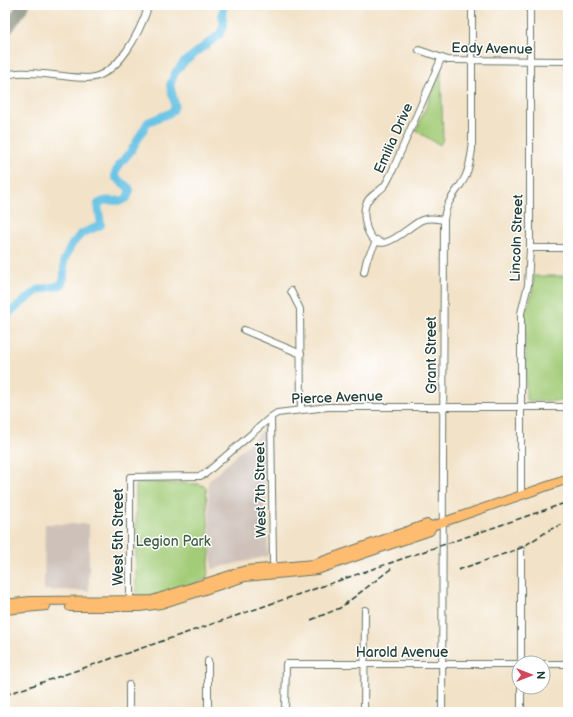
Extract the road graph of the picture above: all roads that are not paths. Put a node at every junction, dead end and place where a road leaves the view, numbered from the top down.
1 (149, 5) edge
2 (472, 5) edge
3 (530, 5) edge
4 (419, 50) dead end
5 (441, 59) junction
6 (472, 61) junction
7 (530, 61) junction
8 (568, 61) edge
9 (5, 76) edge
10 (444, 220) junction
11 (377, 240) junction
12 (530, 248) junction
13 (568, 248) edge
14 (364, 272) dead end
15 (291, 291) dead end
16 (244, 330) dead end
17 (301, 354) junction
18 (443, 407) junction
19 (521, 407) junction
20 (568, 407) edge
21 (301, 409) junction
22 (271, 416) junction
23 (130, 477) joint
24 (568, 479) edge
25 (521, 495) junction
26 (442, 522) junction
27 (432, 526) junction
28 (391, 537) junction
29 (521, 550) dead end
30 (273, 562) junction
31 (130, 596) junction
32 (5, 599) edge
33 (5, 604) edge
34 (5, 610) edge
35 (365, 610) dead end
36 (520, 655) edge
37 (208, 662) dead end
38 (365, 664) junction
39 (442, 664) junction
40 (511, 664) edge
41 (551, 664) edge
42 (568, 664) edge
43 (129, 685) dead end
44 (521, 695) edge
45 (129, 712) edge
46 (208, 712) edge
47 (285, 712) edge
48 (364, 712) edge
49 (442, 712) edge
50 (521, 712) edge

1 - 9 street
2 - 6 street, Grant Street
3 - 7 street, Lincoln Street
4 - 5 street, Eady Avenue
5 - 6 street, Eady Avenue
5 - 11 street, Emilia Drive
6 - 7 street, Eady Avenue
6 - 10 street, Grant Street
7 - 8 street, Eady Avenue
7 - 12 street, Lincoln Street
10 - 11 street
10 - 18 street, Grant Street
11 - 14 street
12 - 13 street
12 - 19 street, Lincoln Street
15 - 17 street
16 - 17 street
17 - 21 street
18 - 19 street, Pierce Avenue
18 - 21 street, Pierce Avenue
18 - 26 street, Grant Street
19 - 20 street, Pierce Avenue
19 - 25 street, Lincoln Street
21 - 22 street, Pierce Avenue
22 - 23 street, Pierce Avenue
22 - 30 street, West 7th Street
23 - 31 street, West 5th Street
24 - 25 main road
25 - 26 main road
26 - 27 main road
26 - 39 street, Grant Street
27 - 28 main road
27 - 34 main road
28 - 30 main road
28 - 33 main road
29 - 36 street
30 - 31 main road
31 - 32 main road
35 - 38 street
37 - 46 street
38 - 39 street, Harold Avenue
38 - 47 street, Harold Avenue
38 - 48 street
39 - 40 street, Harold Avenue
39 - 49 street, Grant Street
41 - 42 street
43 - 45 street
44 - 50 street

